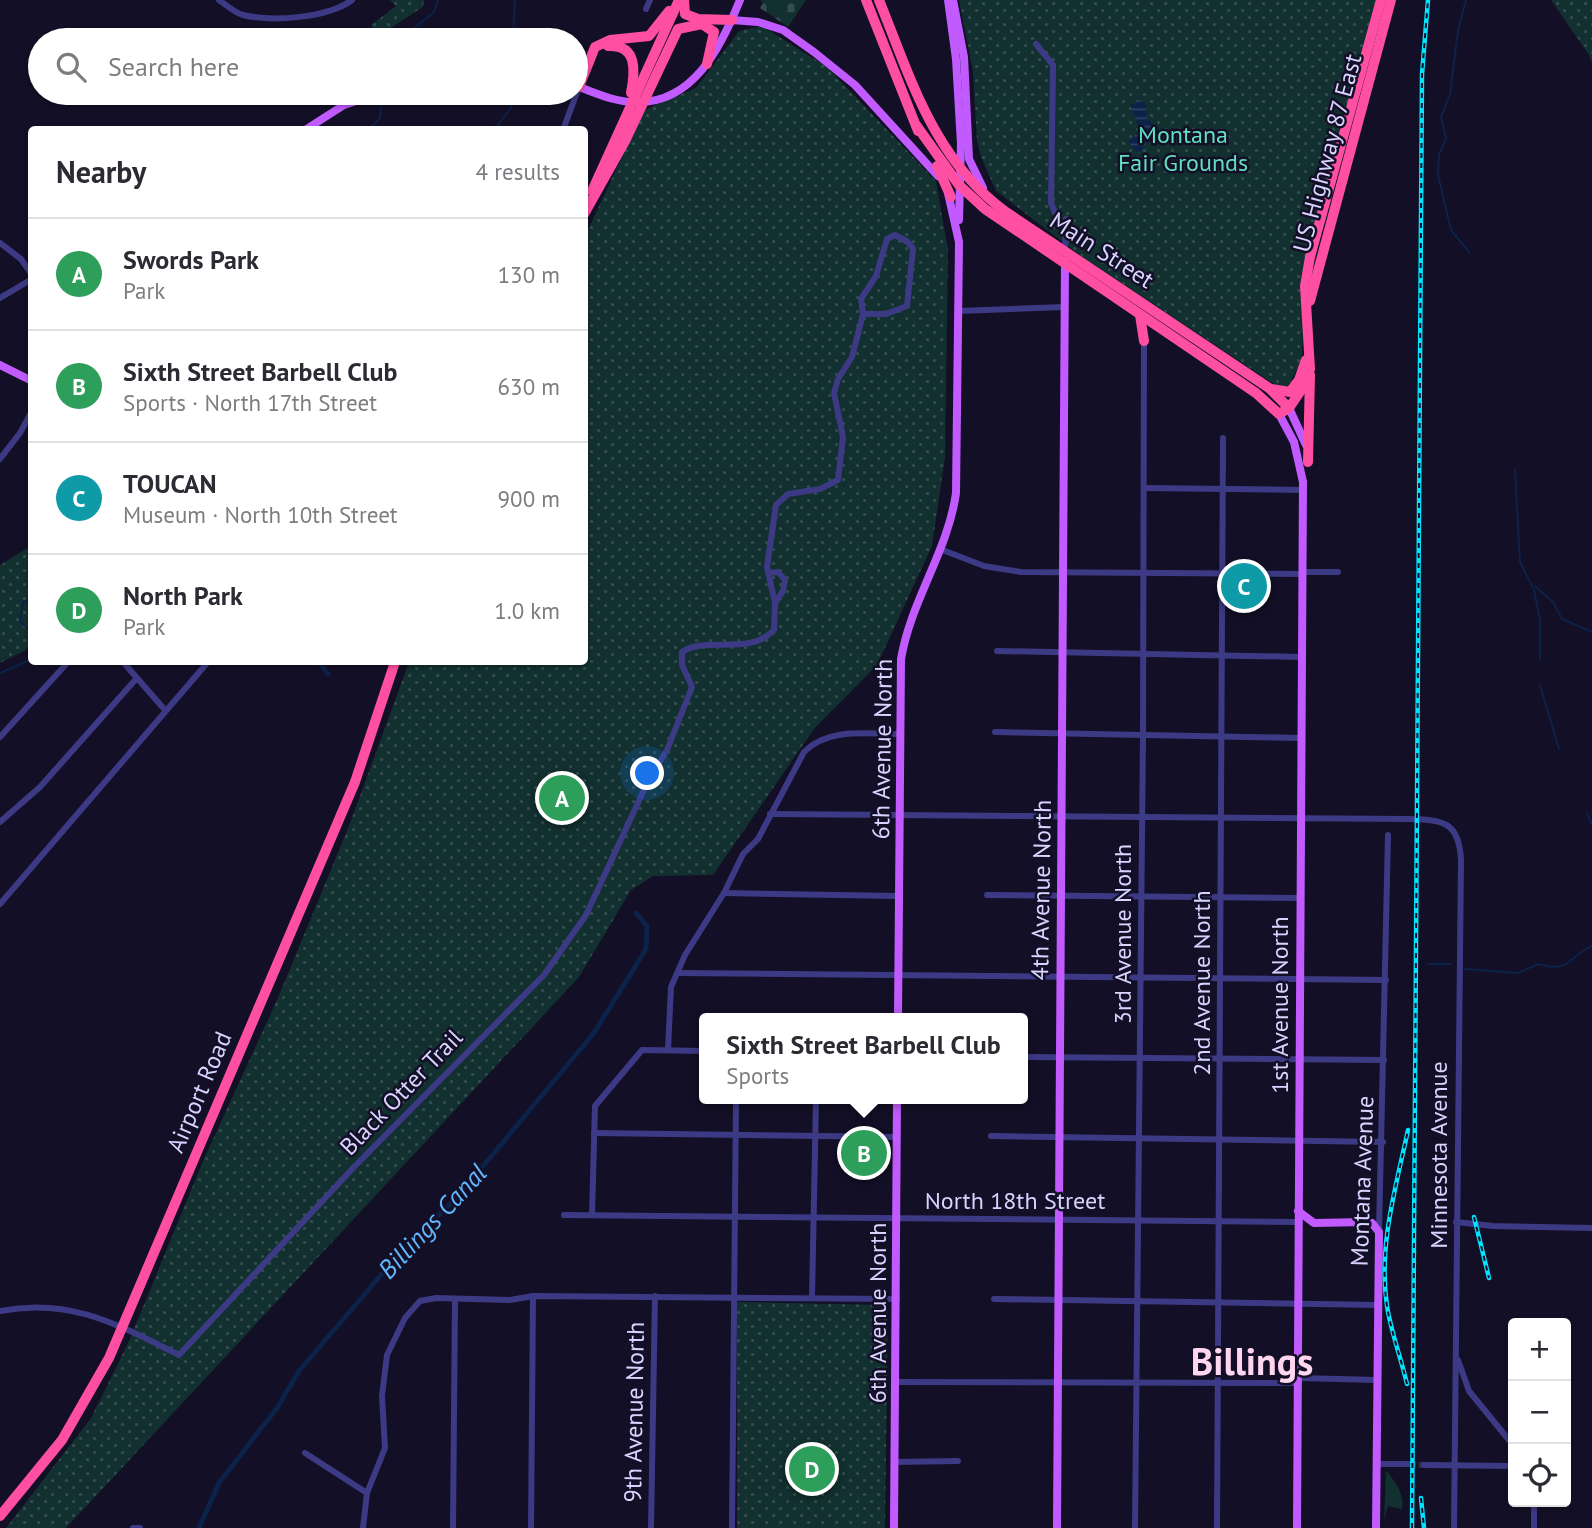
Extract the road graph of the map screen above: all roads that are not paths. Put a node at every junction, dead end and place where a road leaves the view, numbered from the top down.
1 (219, 0) edge
2 (352, 0) edge
3 (650, 0) edge
4 (680, 0) edge
5 (740, 0) edge
6 (866, 0) edge
7 (878, 0) edge
8 (951, 0) edge
9 (1381, 0) edge
10 (1391, 0) edge
11 (646, 9) dead end
12 (732, 20) junction
13 (744, 21) junction
14 (1036, 44) dead end
15 (589, 56) joint
16 (707, 64) junction
17 (640, 87) junction
18 (588, 90) edge
19 (349, 105) edge
20 (571, 105) edge
21 (631, 115) junction
22 (916, 125) junction
23 (310, 126) edge
24 (564, 126) edge
25 (960, 170) junction
26 (959, 185) junction
27 (951, 197) junction
28 (588, 200) edge
29 (990, 200) junction
30 (588, 206) edge
31 (1055, 212) dead end
32 (1066, 219) dead end
33 (959, 242) junction
34 (0, 243) edge
35 (1065, 252) junction
36 (1065, 265) junction
37 (28, 270) edge
38 (28, 280) edge
39 (0, 298) edge
40 (1065, 307) junction
41 (959, 311) junction
42 (863, 314) junction
43 (1140, 315) junction
44 (1307, 318) junction
45 (1162, 331) junction
46 (1144, 341) junction
47 (1307, 356) junction
48 (0, 365) edge
49 (1310, 369) junction
50 (28, 379) edge
51 (1269, 388) junction
52 (1289, 408) junction
53 (1279, 414) junction
54 (28, 418) edge
55 (1223, 438) dead end
56 (1, 455) edge
57 (1308, 462) junction
58 (1303, 486) junction
59 (1144, 488) junction
60 (1223, 488) junction
61 (940, 549) junction
62 (1338, 572) dead end
63 (768, 573) junction
64 (1063, 573) junction
65 (1142, 573) junction
66 (1223, 573) junction
67 (1303, 573) junction
68 (775, 603) junction
69 (997, 652) dead end
70 (1060, 654) junction
71 (1143, 654) junction
72 (1223, 656) junction
73 (1302, 657) junction
74 (65, 665) edge
75 (124, 665) edge
76 (205, 665) edge
77 (394, 665) edge
78 (136, 679) junction
79 (165, 710) junction
80 (995, 732) dead end
81 (1062, 732) junction
82 (900, 734) junction
83 (1143, 735) junction
84 (0, 737) edge
85 (1222, 738) junction
86 (1302, 738) junction
87 (771, 814) junction
88 (900, 814) junction
89 (1061, 815) junction
90 (1142, 815) junction
91 (1220, 817) junction
92 (1301, 817) junction
93 (0, 822) edge
94 (1388, 835) dead end
95 (724, 893) junction
96 (987, 895) dead end
97 (898, 896) junction
98 (1140, 896) junction
99 (1059, 897) junction
100 (1220, 897) junction
101 (1301, 898) junction
102 (0, 904) edge
103 (678, 973) junction
104 (898, 976) junction
105 (1059, 976) junction
106 (1140, 977) junction
107 (1220, 977) junction
108 (1300, 979) junction
109 (1386, 980) junction
110 (898, 1013) edge
111 (668, 1050) junction
112 (699, 1051) edge
113 (1028, 1056) edge
114 (1058, 1058) junction
115 (1141, 1058) junction
116 (1221, 1059) junction
117 (1299, 1059) junction
118 (1384, 1060) junction
119 (736, 1104) edge
120 (816, 1104) edge
121 (897, 1104) edge
122 (594, 1133) junction
123 (736, 1135) junction
124 (817, 1136) junction
125 (991, 1136) dead end
126 (897, 1137) junction
127 (1058, 1138) junction
128 (1140, 1139) junction
129 (1299, 1140) junction
130 (1220, 1141) junction
131 (1383, 1142) junction
132 (1298, 1211) junction
133 (1380, 1212) junction
134 (564, 1215) dead end
135 (592, 1215) junction
136 (736, 1216) junction
137 (897, 1218) junction
138 (814, 1219) junction
139 (1057, 1219) junction
140 (1139, 1220) junction
141 (1219, 1220) junction
142 (1298, 1222) junction
143 (1366, 1222) junction
144 (1456, 1222) junction
145 (1314, 1223) junction
146 (1592, 1228) edge
147 (1379, 1232) junction
148 (1298, 1239) junction
149 (533, 1296) junction
150 (655, 1296) junction
151 (733, 1296) junction
152 (812, 1298) junction
153 (455, 1299) junction
154 (897, 1299) junction
155 (994, 1299) dead end
156 (1057, 1301) junction
157 (1137, 1301) junction
158 (1218, 1301) junction
159 (1298, 1302) junction
160 (1378, 1305) junction
161 (0, 1311) edge
162 (122, 1327) junction
163 (1457, 1358) junction
164 (1377, 1380) junction
165 (1056, 1381) junction
166 (1137, 1381) junction
167 (1299, 1381) junction
168 (897, 1382) junction
169 (1218, 1382) junction
170 (1512, 1444) edge
171 (305, 1453) dead end
172 (958, 1461) dead end
173 (894, 1462) junction
174 (1376, 1464) junction
175 (1410, 1464) tunnel mouth
176 (1424, 1465) tunnel mouth
177 (1455, 1465) junction
178 (1508, 1466) edge
179 (367, 1493) junction
180 (1534, 1507) edge
181 (0, 1516) edge
182 (133, 1528) edge
183 (140, 1528) edge
184 (363, 1528) edge
185 (453, 1528) edge
186 (531, 1528) edge
187 (652, 1528) edge
188 (732, 1528) edge
189 (894, 1528) edge
190 (1057, 1528) edge
191 (1135, 1528) edge
192 (1217, 1528) edge
193 (1297, 1528) edge
194 (1376, 1528) edge
195 (1454, 1528) edge
196 (1534, 1528) edge

1 - 2 street
3 - 11 street
4 - 12 highway
4 - 15 highway
4 - 17 highway
5 - 12 main road
6 - 22 highway
7 - 25 highway, Main Street
8 - 25 main road
8 - 29 main road
9 - 44 highway, US Highway 87 East
10 - 44 highway, US Highway 87 East
12 - 13 main road
12 - 16 main road
13 - 16 main road
13 - 27 main road
14 - 31 street
15 - 17 highway
16 - 17 highway
16 - 18 main road
17 - 21 highway
17 - 21 highway
19 - 23 main road
20 - 24 street
21 - 28 highway
21 - 30 highway
22 - 26 highway, Main Street
22 - 27 highway
25 - 26 main road
25 - 29 highway, Main Street
26 - 33 main road
26 - 36 highway, Main Street
27 - 33 main road, 6th Avenue North
29 - 35 highway, Main Street
32 - 35 street
33 - 41 main road, 6th Avenue North
34 - 37 street
35 - 36 main road, 4th Avenue North
35 - 51 highway, Main Street
36 - 40 main road, 4th Avenue North
36 - 43 highway, Main Street
38 - 39 street
40 - 41 street
40 - 64 main road, 4th Avenue North
41 - 61 main road, 6th Avenue North
42 - 42 street
42 - 63 street
43 - 45 highway, Main Street
43 - 46 highway
44 - 47 highway, US Highway 87 East
45 - 46 highway
45 - 53 highway, Main Street
46 - 59 street, 3rd Avenue North
47 - 49 highway, US Highway 87 East
47 - 51 highway
48 - 50 main road
49 - 52 highway
49 - 57 highway, US Highway 87 East
51 - 52 highway, 1st Avenue North
52 - 53 highway
52 - 57 main road, 1st Avenue North
53 - 58 main road, 1st Avenue North
54 - 56 street
55 - 60 street, 2nd Avenue North
57 - 58 main road, 1st Avenue North
58 - 60 street
58 - 67 main road, 1st Avenue North
59 - 60 street
59 - 65 street, 3rd Avenue North
60 - 66 street, 2nd Avenue North
61 - 64 street
61 - 82 main road, 6th Avenue North
62 - 67 street
63 - 68 street
63 - 68 street
64 - 65 street
64 - 70 main road, 4th Avenue North
65 - 66 street
65 - 71 street, 3rd Avenue North
66 - 67 street
66 - 72 street, 2nd Avenue North
67 - 73 main road, 1st Avenue North
68 - 162 street, Black Otter Trail
69 - 70 street
70 - 71 street
70 - 81 main road, 4th Avenue North
71 - 72 street
71 - 83 street, 3rd Avenue North
72 - 73 street
72 - 85 street, 2nd Avenue North
73 - 86 main road, 1st Avenue North
74 - 84 street
75 - 78 street
76 - 79 street
77 - 162 highway, Airport Road
78 - 79 street
78 - 93 street
79 - 102 street
80 - 81 street
81 - 83 street
81 - 89 main road, 4th Avenue North
82 - 87 street
82 - 88 main road, 6th Avenue North
83 - 85 street
83 - 90 street, 3rd Avenue North
85 - 86 street
85 - 91 street, 2nd Avenue North
86 - 92 main road, 1st Avenue North
87 - 88 street
87 - 95 street
88 - 89 street
88 - 97 main road, 6th Avenue North
89 - 90 street
89 - 99 main road, 4th Avenue North
90 - 91 street
90 - 98 street, 3rd Avenue North
91 - 92 street
91 - 100 street, 2nd Avenue North
92 - 101 main road, 1st Avenue North
92 - 144 street, Minnesota Avenue
94 - 109 street, Montana Avenue
95 - 97 street
95 - 103 street
96 - 99 street
97 - 104 main road, 6th Avenue North
98 - 99 street
98 - 100 street
98 - 106 street, 3rd Avenue North
99 - 105 main road, 4th Avenue North
100 - 101 street
100 - 107 street, 2nd Avenue North
101 - 108 main road, 1st Avenue North
103 - 104 street
103 - 111 street
104 - 105 street
104 - 110 main road, 6th Avenue North
105 - 106 street
105 - 114 main road, 4th Avenue North
106 - 107 street
106 - 115 street, 3rd Avenue North
107 - 108 street
107 - 116 street, 2nd Avenue North
108 - 109 street
108 - 117 main road, 1st Avenue North
109 - 118 street, Montana Avenue
111 - 112 street
111 - 122 street
113 - 114 street
114 - 115 street
114 - 127 main road, 4th Avenue North
115 - 116 street
115 - 128 street, 3rd Avenue North
116 - 117 street
116 - 130 street, 2nd Avenue North
117 - 118 street
117 - 129 main road, 1st Avenue North
118 - 131 street, Montana Avenue
119 - 123 street
120 - 124 street
121 - 126 main road, 6th Avenue North
122 - 123 street
122 - 135 street
123 - 124 street
123 - 136 street
124 - 126 street
124 - 138 street
125 - 127 street
126 - 137 main road, 6th Avenue North
127 - 128 street
127 - 139 main road, 4th Avenue North
128 - 130 street
128 - 140 street, 3rd Avenue North
129 - 130 street
129 - 131 street
129 - 132 main road, 1st Avenue North
130 - 141 street, 2nd Avenue North
131 - 133 street, Montana Avenue
132 - 142 main road, 1st Avenue North
132 - 145 main road
133 - 143 street
133 - 147 street, Montana Avenue
134 - 135 street, North 18th Street
135 - 136 street, North 18th Street
136 - 138 street, North 18th Street
136 - 151 street
137 - 138 street, North 18th Street
137 - 139 street, North 18th Street
137 - 154 main road, 6th Avenue North
138 - 152 street
139 - 140 street, North 18th Street
139 - 156 main road, 4th Avenue North
140 - 141 street, North 18th Street
140 - 157 street, 3rd Avenue North
141 - 142 street, North 18th Street
141 - 158 street, 2nd Avenue North
142 - 148 main road, 1st Avenue North
143 - 145 main road
143 - 147 main road
144 - 146 street
144 - 163 street, Minnesota Avenue
145 - 148 main road
147 - 160 main road, Montana Avenue
148 - 159 main road, 1st Avenue North
149 - 150 street
149 - 153 street
149 - 186 street
150 - 151 street
150 - 187 street, 9th Avenue North
151 - 152 street
151 - 188 street
152 - 154 street
153 - 179 street
153 - 185 street
154 - 168 main road, 6th Avenue North
155 - 156 street
156 - 157 street
156 - 165 main road, 4th Avenue North
157 - 158 street
157 - 166 street, 3rd Avenue North
158 - 159 street
158 - 169 street, 2nd Avenue North
159 - 160 street
159 - 167 main road, 1st Avenue North
160 - 164 main road, Montana Avenue
161 - 162 street
162 - 181 highway, Airport Road
163 - 170 street
163 - 177 street, Minnesota Avenue
164 - 167 street
164 - 174 main road, Montana Avenue
165 - 166 street
165 - 168 street
165 - 190 main road, 4th Avenue North
166 - 169 street
166 - 191 street, 3rd Avenue North
167 - 169 street
167 - 193 main road, 1st Avenue North
168 - 173 main road, 6th Avenue North
169 - 192 street, 2nd Avenue North
171 - 179 street
172 - 173 street
173 - 189 main road, 6th Avenue North
174 - 175 street
174 - 194 main road, Montana Avenue
176 - 177 street
177 - 178 street
177 - 195 street, Minnesota Avenue
179 - 184 street
180 - 196 street
182 - 183 street

